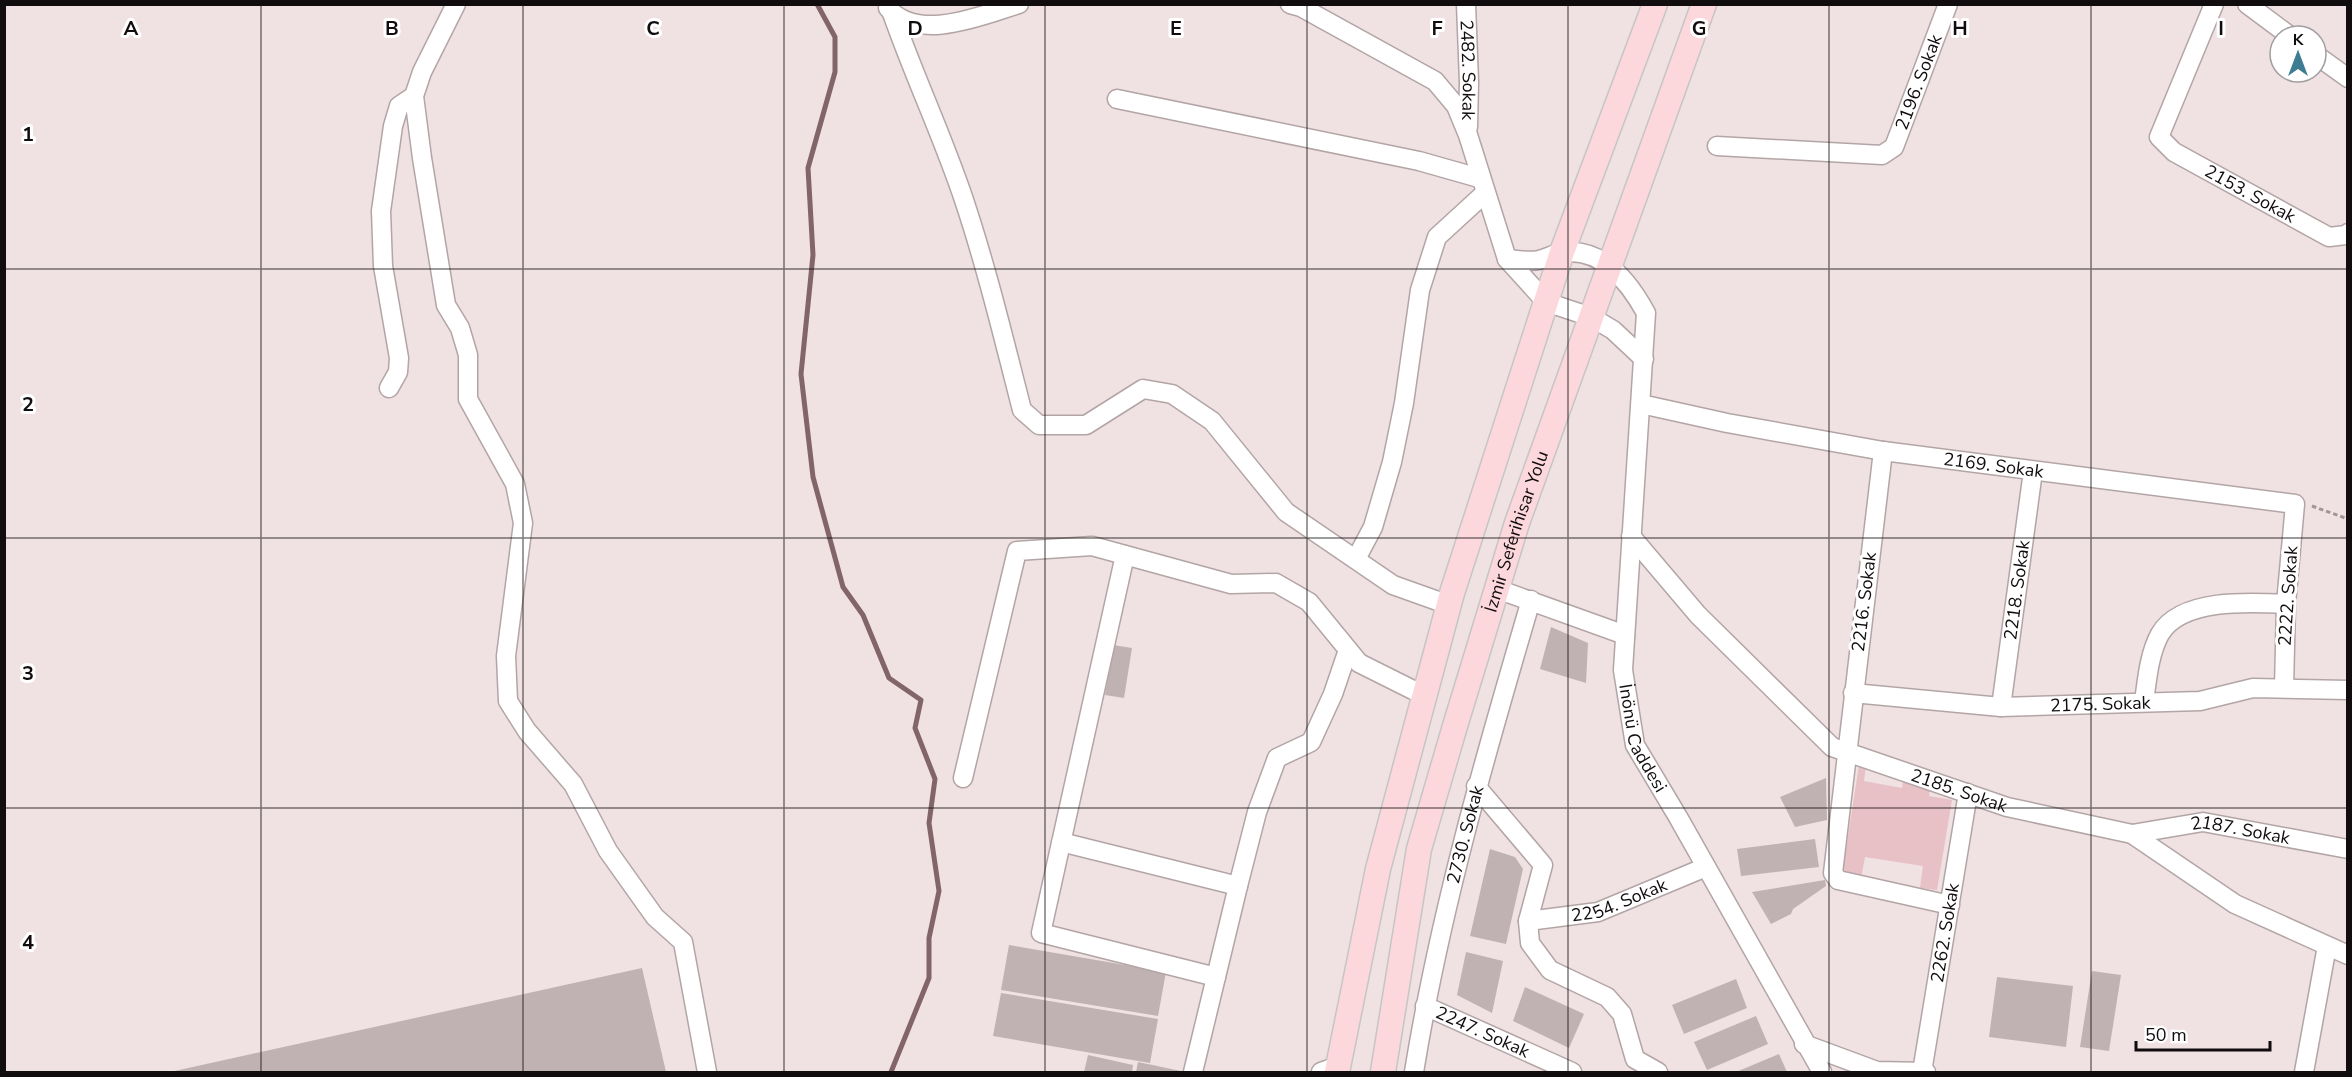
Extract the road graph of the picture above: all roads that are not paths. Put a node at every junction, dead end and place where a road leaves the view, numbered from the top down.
1 (456, 4) edge
2 (1019, 4) edge
3 (1290, 4) edge
4 (1466, 4) edge
5 (1655, 4) edge
6 (1704, 4) edge
7 (1948, 4) edge
8 (2214, 4) edge
9 (2247, 4) edge
10 (889, 9) edge
11 (2274, 24) edge
12 (2328, 64) edge
13 (2348, 78) edge
14 (414, 96) junction
15 (1117, 99) dead end
16 (1468, 135) junction
17 (1717, 146) dead end
18 (1482, 186) junction
19 (2347, 234) edge
20 (1562, 252) junction
21 (1507, 260) junction
22 (1610, 266) junction
23 (1546, 302) junction
24 (1591, 317) junction
25 (1644, 359) junction
26 (388, 388) dead end
27 (1641, 404) junction
28 (1882, 452) junction
29 (2033, 471) junction
30 (2295, 504) joint
31 (1631, 536) junction
32 (1125, 555) junction
33 (1356, 559) junction
34 (1497, 590) junction
35 (1531, 600) junction
36 (2286, 604) junction
37 (1449, 605) junction
38 (1625, 635) junction
39 (1348, 650) junction
40 (2284, 688) junction
41 (2348, 690) edge
42 (1853, 693) junction
43 (1425, 696) junction
44 (2144, 702) junction
45 (2001, 707) junction
46 (1847, 753) junction
47 (963, 778) dead end
48 (1476, 786) junction
49 (1968, 794) junction
50 (2132, 834) junction
51 (1061, 842) junction
52 (2348, 849) edge
53 (1706, 867) junction
54 (1238, 886) junction
55 (1950, 905) junction
56 (1528, 921) junction
57 (2327, 946) junction
58 (2348, 955) edge
59 (1216, 977) junction
60 (1425, 1006) junction
61 (1804, 1044) junction
62 (1332, 1070) edge
63 (707, 1072) edge
64 (1193, 1072) edge
65 (1383, 1072) edge
66 (1414, 1072) edge
67 (1572, 1072) edge
68 (1658, 1072) edge
69 (1822, 1072) edge
70 (1876, 1072) edge
71 (1924, 1072) edge
72 (2304, 1072) edge

1 - 14 street
2 - 10 street
3 - 16 street
4 - 16 street, 2482. Sokak
5 - 20 main road
6 - 22 main road, İzmir Seferihisar Yolu
7 - 17 street, 2196. Sokak
8 - 19 street, 2153. Sokak
9 - 11 street
10 - 33 street
12 - 13 street
14 - 26 street
14 - 63 street
15 - 18 street
16 - 18 street
18 - 21 street
18 - 33 street
20 - 21 street
20 - 22 street, İnönü Caddesi
20 - 23 main road
21 - 23 street
22 - 24 main road, İzmir Seferihisar Yolu
22 - 25 street, İnönü Caddesi
23 - 24 street
23 - 37 main road
24 - 25 street
24 - 34 main road, İzmir Seferihisar Yolu
25 - 27 street, İnönü Caddesi
27 - 28 street, 2169. Sokak
27 - 31 street, İnönü Caddesi
28 - 29 street, 2169. Sokak
28 - 42 street, 2216. Sokak
29 - 30 street, 2169. Sokak
29 - 45 street, 2218. Sokak
30 - 36 street, 2222. Sokak
31 - 38 street, İnönü Caddesi
31 - 46 street, 2185. Sokak
32 - 39 street
32 - 47 street
32 - 51 street
33 - 37 street
34 - 35 street
34 - 65 main road, İzmir Seferihisar Yolu
35 - 38 street
35 - 48 street, 2730. Sokak
36 - 40 street, 2222. Sokak
36 - 44 street
37 - 43 main road
38 - 53 street, İnönü Caddesi
39 - 43 street
39 - 54 street
40 - 41 street, 2175. Sokak
40 - 44 street, 2175. Sokak
42 - 45 street, 2175. Sokak
42 - 46 street, 2216. Sokak
43 - 62 main road
44 - 45 street, 2175. Sokak
46 - 49 street, 2185. Sokak
46 - 55 street, 2216. Sokak
48 - 56 street
48 - 60 street, 2730. Sokak
49 - 50 street, 2185. Sokak
49 - 55 street, 2262. Sokak
50 - 52 street, 2187. Sokak
50 - 57 street, 2185. Sokak
51 - 54 street
51 - 59 street
53 - 56 street, 2254. Sokak
53 - 61 street, İnönü Caddesi
54 - 59 street
55 - 71 street, 2262. Sokak
56 - 68 street
57 - 58 street, 2185. Sokak
57 - 72 street
59 - 64 street
60 - 66 street, 2730. Sokak
60 - 67 street, 2247. Sokak
61 - 69 street, İnönü Caddesi
61 - 70 street
70 - 71 street

